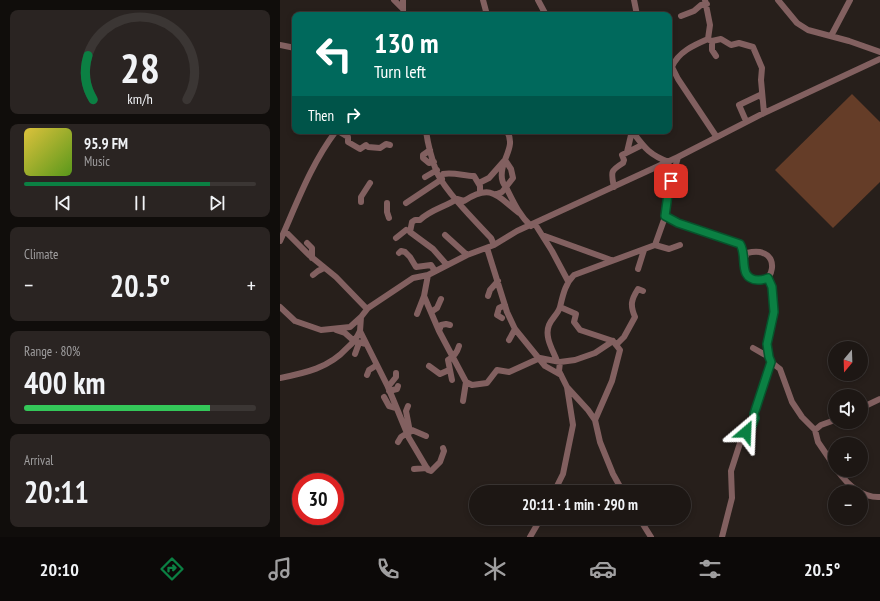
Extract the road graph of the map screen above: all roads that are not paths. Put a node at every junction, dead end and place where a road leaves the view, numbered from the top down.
1 (394, 0) edge
2 (403, 0) edge
3 (483, 0) edge
4 (538, 0) edge
5 (634, 0) edge
6 (778, 0) edge
7 (850, 0) edge
8 (706, 2) edge
9 (403, 12) edge
10 (485, 12) edge
11 (544, 12) edge
12 (636, 12) edge
13 (681, 16) dead end
14 (831, 36) junction
15 (710, 40) junction
16 (280, 45) edge
17 (292, 47) edge
18 (880, 52) edge
19 (716, 56) dead end
20 (880, 59) edge
21 (672, 64) edge
22 (672, 67) edge
23 (761, 97) junction
24 (764, 112) junction
25 (746, 121) junction
26 (335, 134) edge
27 (342, 134) edge
28 (427, 134) edge
29 (509, 134) edge
30 (631, 134) edge
31 (634, 134) edge
32 (716, 136) junction
33 (390, 145) dead end
34 (642, 145) junction
35 (430, 150) junction
36 (627, 152) junction
37 (678, 157) junction
38 (505, 160) junction
39 (434, 162) junction
40 (669, 162) junction
41 (437, 170) junction
42 (425, 177) dead end
43 (441, 178) junction
44 (370, 183) dead end
45 (479, 183) junction
46 (506, 187) junction
47 (614, 187) junction
48 (480, 193) junction
49 (497, 194) junction
50 (457, 199) junction
51 (361, 202) dead end
52 (387, 203) dead end
53 (406, 203) dead end
54 (519, 213) junction
55 (665, 216) junction
56 (389, 218) dead end
57 (533, 225) junction
58 (406, 230) dead end
59 (285, 231) junction
60 (542, 234) junction
61 (445, 235) dead end
62 (396, 238) dead end
63 (280, 241) edge
64 (307, 243) dead end
65 (740, 244) junction
66 (655, 245) junction
67 (680, 245) dead end
68 (494, 246) junction
69 (487, 248) junction
70 (644, 250) junction
71 (754, 251) junction
72 (398, 253) dead end
73 (467, 255) junction
74 (312, 258) junction
75 (612, 260) junction
76 (744, 260) junction
77 (446, 265) junction
78 (324, 268) junction
79 (638, 269) dead end
80 (435, 271) junction
81 (428, 275) junction
82 (313, 276) dead end
83 (768, 278) junction
84 (498, 281) junction
85 (568, 281) junction
86 (643, 291) dead end
87 (424, 296) junction
88 (488, 296) dead end
89 (441, 299) dead end
90 (505, 305) junction
91 (560, 306) junction
92 (280, 307) edge
93 (367, 309) junction
94 (431, 312) junction
95 (417, 314) dead end
96 (361, 317) junction
97 (502, 318) dead end
98 (450, 325) dead end
99 (333, 329) junction
100 (515, 329) junction
101 (360, 330) junction
102 (438, 331) junction
103 (509, 340) dead end
104 (356, 342) junction
105 (615, 343) junction
106 (366, 344) junction
107 (459, 346) dead end
108 (753, 348) dead end
109 (355, 354) dead end
110 (452, 358) junction
111 (540, 358) junction
112 (770, 359) junction
113 (559, 361) junction
114 (377, 365) junction
115 (429, 366) dead end
116 (449, 370) junction
117 (396, 373) dead end
118 (368, 375) dead end
119 (561, 375) junction
120 (280, 378) edge
121 (452, 380) dead end
122 (466, 382) junction
123 (398, 386) dead end
124 (567, 386) junction
125 (388, 389) junction
126 (384, 397) dead end
127 (880, 399) edge
128 (463, 401) dead end
129 (868, 405) edge
130 (408, 406) dead end
131 (396, 408) junction
132 (595, 420) junction
133 (828, 422) edge
134 (815, 430) junction
135 (409, 432) junction
136 (426, 436) dead end
137 (398, 442) dead end
138 (442, 448) dead end
139 (828, 457) edge
140 (427, 468) junction
141 (414, 469) dead end
142 (842, 477) edge
143 (557, 485) edge
144 (619, 485) edge
145 (880, 496) edge
146 (537, 525) edge
147 (643, 525) edge
148 (530, 537) edge
149 (651, 537) edge
150 (722, 537) edge

1 - 9 street
2 - 9 street
3 - 10 street
4 - 11 street
5 - 12 street
6 - 14 street
7 - 14 street
8 - 13 street
8 - 15 street
14 - 18 street
15 - 19 street
15 - 21 street
15 - 23 street
16 - 17 street
20 - 24 street
22 - 32 street
23 - 24 street
23 - 25 street
24 - 25 street
25 - 32 street
26 - 59 street
27 - 33 street
28 - 35 street
29 - 38 street
30 - 36 street
31 - 34 street
32 - 37 street
34 - 36 street
34 - 40 street
35 - 39 street
35 - 39 street
36 - 47 street
37 - 40 street
37 - 55 street
38 - 45 street
38 - 46 street
38 - 46 street
39 - 41 street
40 - 47 street
41 - 42 street
41 - 43 street
43 - 45 street
43 - 50 street
43 - 53 street
44 - 51 street
45 - 48 street
46 - 49 street
46 - 54 street
47 - 57 street
48 - 49 street
48 - 50 street
49 - 54 street
50 - 68 street
50 - 77 street
52 - 56 street
54 - 57 street
55 - 65 street
55 - 66 street
57 - 60 street
57 - 68 street
58 - 62 street
59 - 63 street
59 - 74 street
60 - 75 street
60 - 85 street
61 - 73 street
64 - 74 street
65 - 71 street
65 - 76 street
66 - 67 street
66 - 70 street
68 - 69 street
69 - 73 street
69 - 84 street
70 - 75 street
70 - 79 street
71 - 76 street
71 - 83 street
72 - 80 street
73 - 77 street
74 - 78 street
75 - 85 street
76 - 83 street
77 - 80 street
78 - 82 street
78 - 93 street
80 - 81 street
81 - 87 street
81 - 93 street
83 - 112 street
84 - 88 street
84 - 90 street
85 - 91 street
86 - 105 street
87 - 94 street
87 - 95 street
89 - 94 street
90 - 97 street
90 - 100 street
91 - 105 street
91 - 113 street
92 - 99 street
93 - 96 street
94 - 102 street
96 - 99 street
96 - 101 street
98 - 102 street
99 - 104 street
100 - 103 street
100 - 111 street
101 - 104 street
101 - 106 street
102 - 110 street
104 - 106 street
104 - 109 street
104 - 120 street
105 - 113 street
105 - 132 street
106 - 114 street
107 - 110 street
108 - 112 street
110 - 116 street
110 - 122 street
111 - 113 street
111 - 119 street
111 - 122 street
112 - 134 street
112 - 150 street
113 - 119 street
114 - 118 street
114 - 125 street
115 - 116 street
116 - 121 street
117 - 125 street
119 - 124 street
122 - 128 street
123 - 125 street
124 - 132 street
124 - 143 street
125 - 131 street
126 - 131 street
127 - 129 street
130 - 135 street
131 - 135 street
132 - 144 street
133 - 134 street
134 - 139 street
135 - 136 street
135 - 137 street
135 - 140 street
138 - 140 street
140 - 141 street
142 - 145 street
146 - 148 street
147 - 149 street

